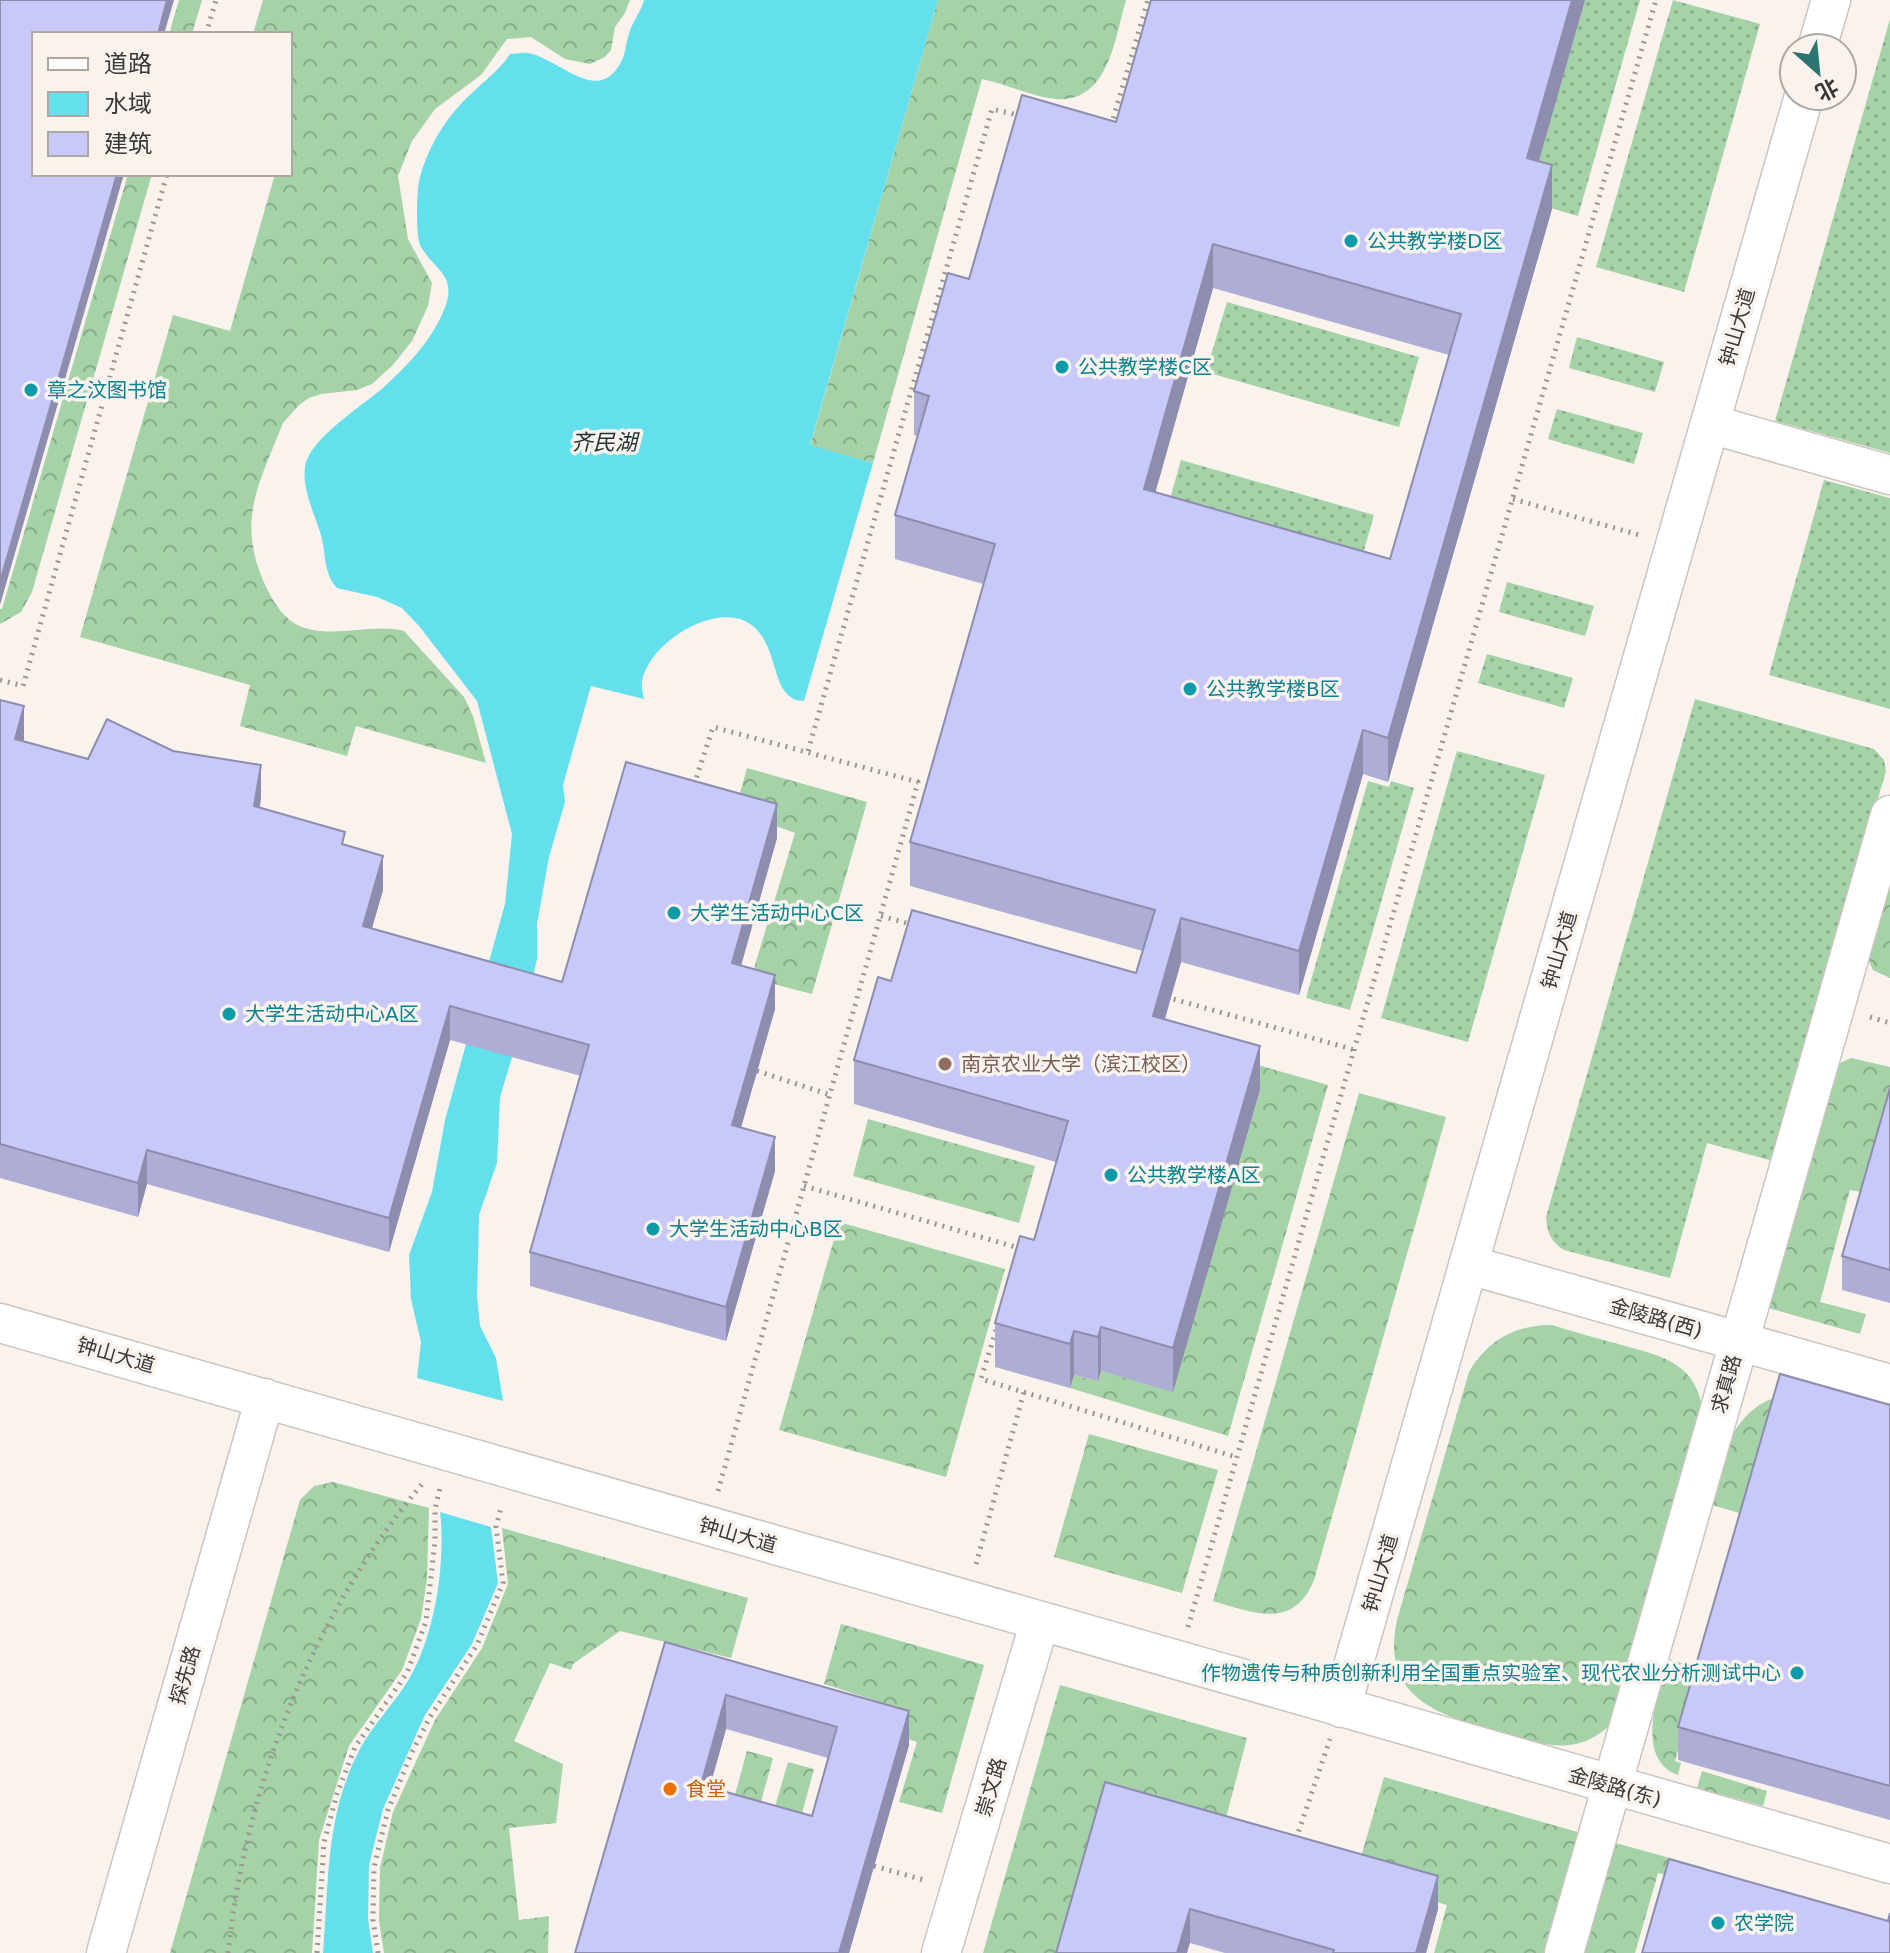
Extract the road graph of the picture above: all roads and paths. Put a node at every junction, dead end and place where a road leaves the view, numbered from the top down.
1 (216, 0) edge
2 (1148, 0) edge
3 (1656, 0) edge
4 (1831, 0) edge
5 (207, 32) edge
6 (1822, 32) edge
7 (1799, 112) edge
8 (1035, 120) edge
9 (1107, 139) edge
10 (166, 176) edge
11 (1710, 424) junction
12 (1890, 475) edge
13 (1513, 499) junction
14 (1675, 544) junction
15 (0, 680) edge
16 (808, 751) junction
17 (690, 798) edge
18 (1890, 815) edge
19 (881, 916) junction
20 (927, 929) edge
21 (1156, 994) edge
22 (1355, 1050) junction
23 (757, 1071) edge
24 (830, 1095) junction
25 (804, 1186) junction
26 (1015, 1263) edge
27 (1469, 1265) junction
28 (998, 1321) edge
29 (0, 1323) edge
30 (1738, 1341) junction
31 (1890, 1384) edge
32 (1024, 1392) junction
33 (265, 1398) junction
34 (449, 1451) junction
35 (1236, 1457) junction
36 (512, 1469) junction
37 (708, 1526) junction
38 (966, 1601) junction
39 (1040, 1621) junction
40 (1178, 1662) junction
41 (1341, 1708) junction
42 (1612, 1786) junction
43 (1291, 1852) edge
44 (1890, 1864) edge
45 (874, 1866) edge
46 (960, 1890) junction
47 (106, 1953) edge
48 (228, 1953) edge
49 (317, 1953) edge
50 (378, 1953) edge
51 (941, 1953) edge
52 (1564, 1953) edge

1 - 5 path
2 - 9 path
3 - 13 path
4 - 6 lane
7 - 11 lane, 钟山大道
8 - 16 path
10 - 15 path
11 - 12 lane
11 - 14 lane, 钟山大道
13 - 14 path
13 - 22 path
14 - 27 lane, 钟山大道
16 - 17 path
16 - 19 path
18 - 30 lane, 求真路
19 - 20 path
19 - 24 path
21 - 22 path
22 - 35 path
23 - 24 path
24 - 25 path
25 - 26 path
25 - 37 path
27 - 30 lane, 金陵路(西)
27 - 41 lane, 钟山大道
28 - 32 path
29 - 33 lane, 钟山大道
30 - 31 lane, 金陵路(西)
30 - 42 lane, 求真路
32 - 35 path
32 - 38 path
33 - 34 lane, 钟山大道
33 - 47 lane, 探先路
34 - 36 lane, 钟山大道
34 - 48 path
34 - 49 path
35 - 40 path
36 - 37 lane, 钟山大道
36 - 50 path
37 - 38 lane, 钟山大道
38 - 39 lane, 钟山大道
39 - 40 lane, 钟山大道
39 - 46 lane, 崇文路
40 - 41 lane, 钟山大道
41 - 42 lane, 金陵路(东)
41 - 43 path
42 - 44 lane, 金陵路(东)
42 - 52 lane, 求真路
45 - 46 path
46 - 51 lane, 崇文路

